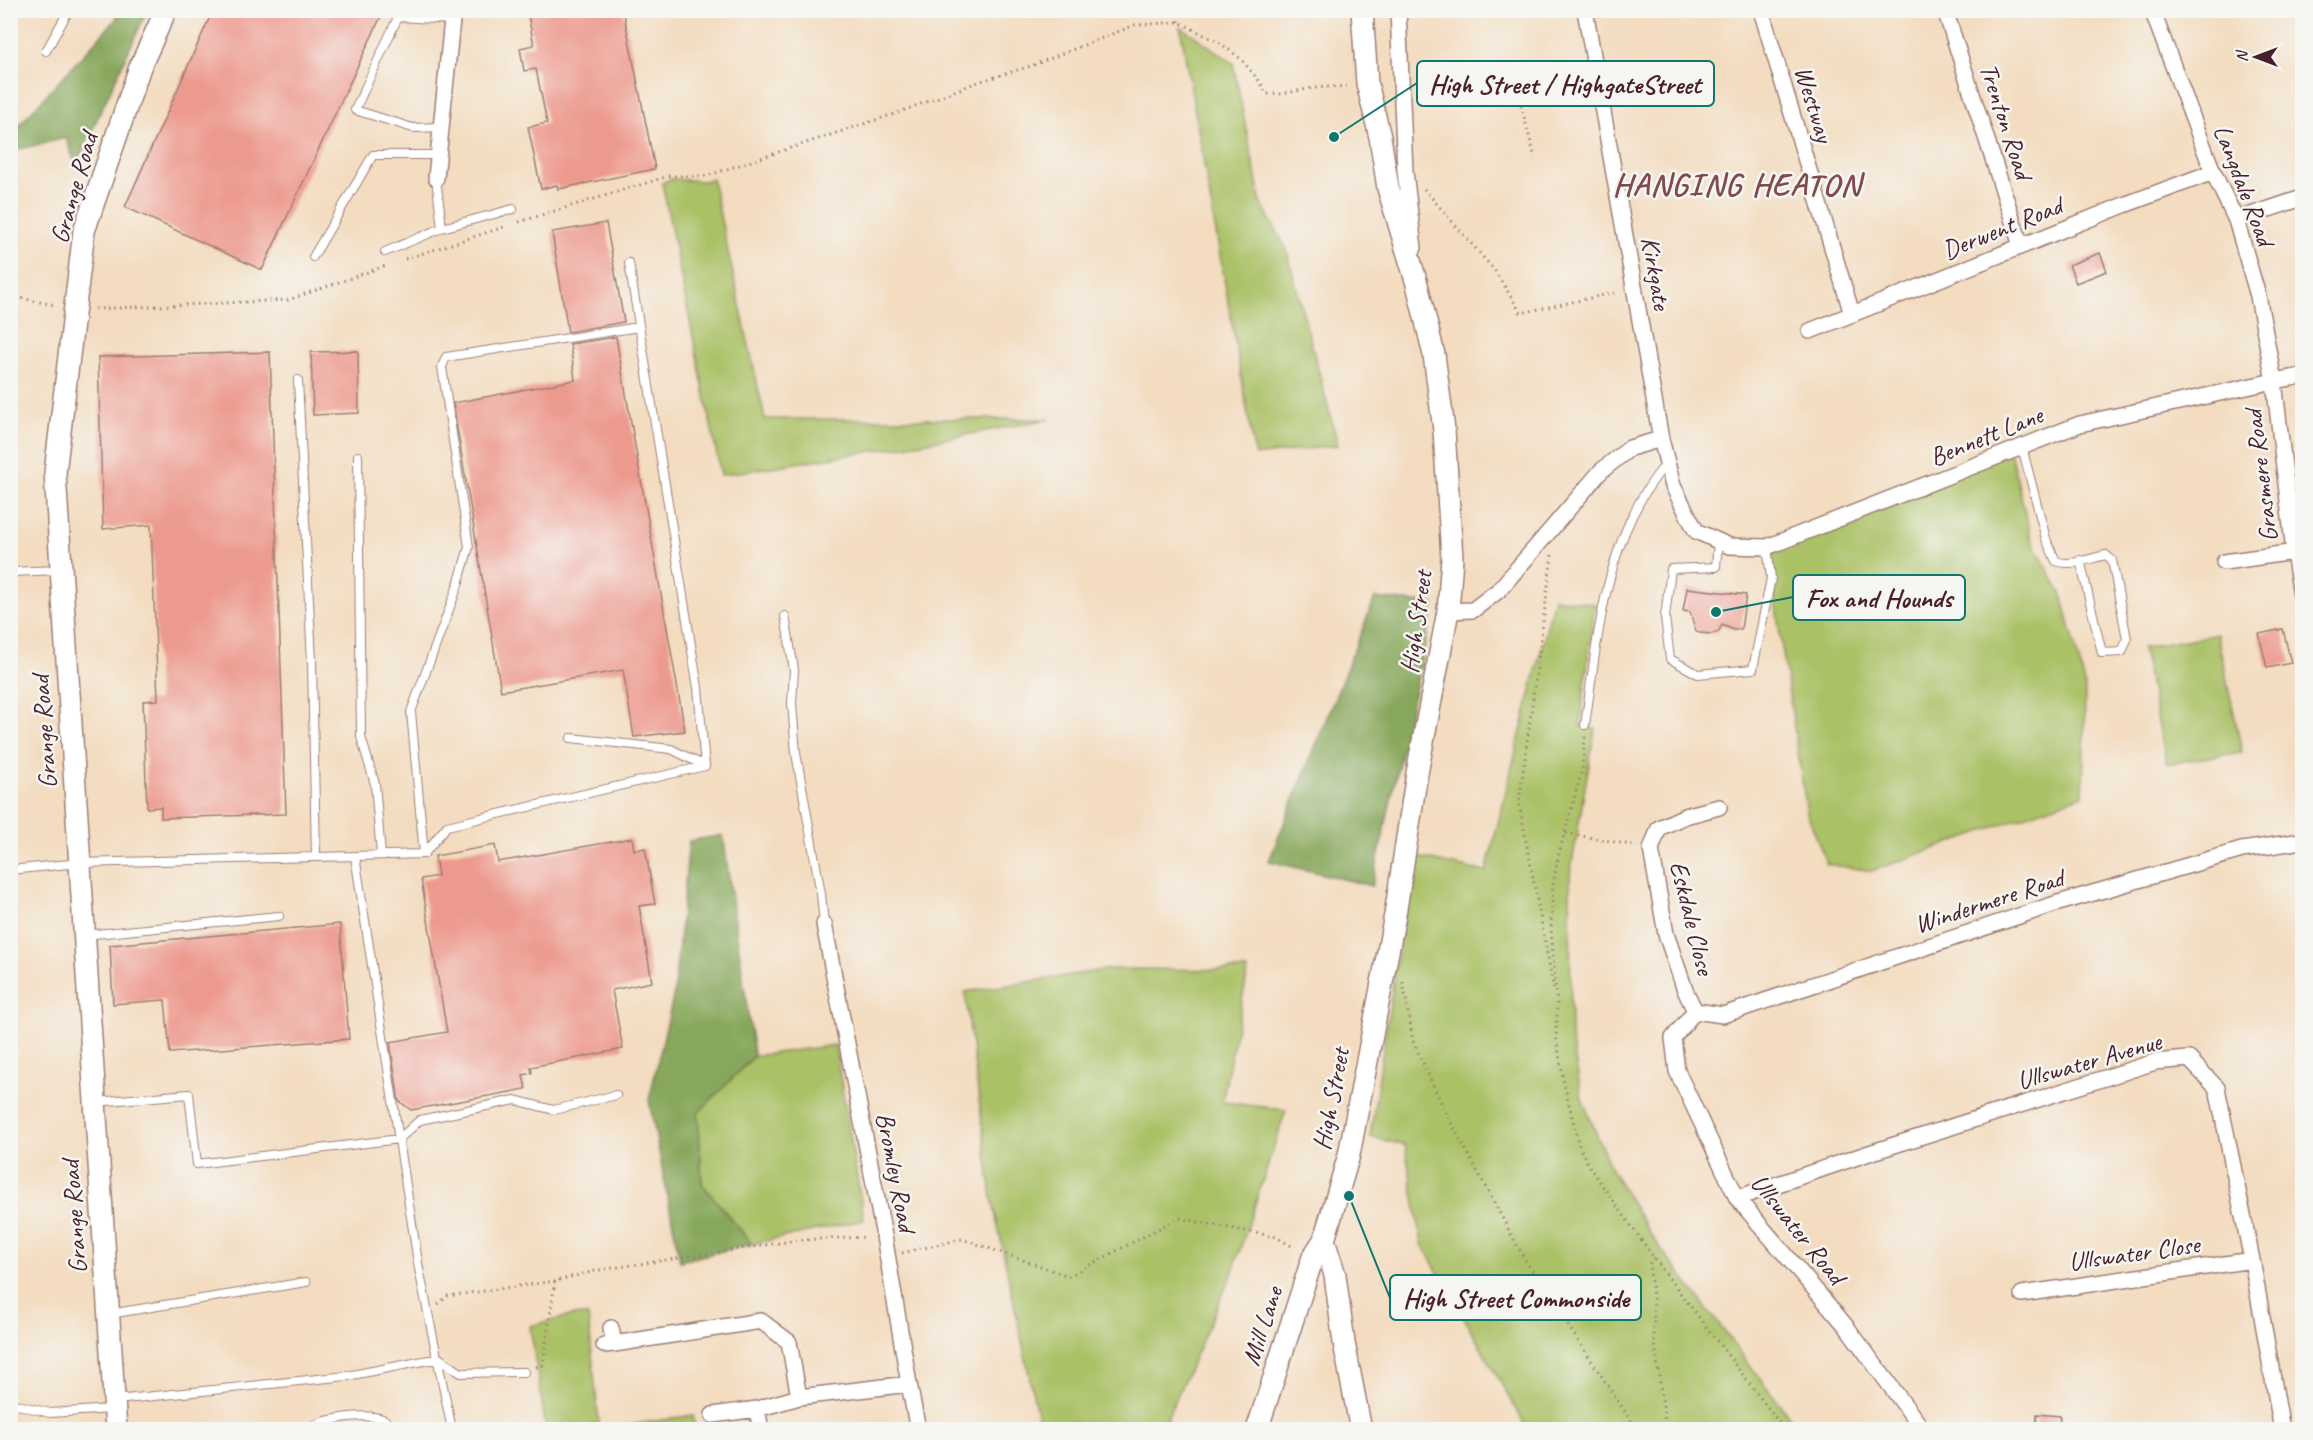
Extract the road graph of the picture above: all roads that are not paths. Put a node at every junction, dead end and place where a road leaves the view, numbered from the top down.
1 (69, 10) edge
2 (166, 10) edge
3 (1362, 10) edge
4 (1398, 10) edge
5 (1585, 10) edge
6 (1761, 10) edge
7 (1945, 10) edge
8 (2152, 10) edge
9 (398, 14) edge
10 (452, 15) edge
11 (46, 51) dead end
12 (1596, 72) junction
13 (1499, 85) dead end
14 (442, 127) junction
15 (439, 155) junction
16 (2213, 172) junction
17 (436, 178) joint
18 (2302, 198) edge
19 (513, 209) dead end
20 (2236, 220) junction
21 (442, 228) junction
22 (2021, 246) junction
23 (385, 252) dead end
24 (313, 257) dead end
25 (628, 263) dead end
26 (1417, 284) junction
27 (1852, 314) junction
28 (639, 327) junction
29 (1810, 331) dead end
30 (2302, 376) edge
31 (298, 380) dead end
32 (2274, 381) junction
33 (1661, 439) junction
34 (2022, 447) junction
35 (358, 456) dead end
36 (1667, 463) junction
37 (1696, 531) joint
38 (1718, 541) junction
39 (1767, 547) junction
40 (2298, 551) edge
41 (2080, 560) junction
42 (2224, 562) dead end
43 (60, 570) junction
44 (10, 572) edge
45 (2302, 601) edge
46 (1448, 611) junction
47 (785, 616) dead end
48 (1585, 724) road end
49 (571, 738) dead end
50 (705, 766) junction
51 (1719, 807) dead end
52 (2302, 841) edge
53 (424, 854) junction
54 (381, 855) junction
55 (355, 856) junction
56 (316, 857) junction
57 (79, 863) junction
58 (10, 870) edge
59 (279, 915) dead end
60 (824, 924) joint
61 (84, 935) junction
62 (1695, 1011) junction
63 (616, 1095) dead end
64 (94, 1102) junction
65 (399, 1139) junction
66 (1737, 1198) junction
67 (1318, 1249) junction
68 (2252, 1260) junction
69 (306, 1282) dead end
70 (2022, 1294) dead end
71 (108, 1315) junction
72 (610, 1339) dead end
73 (439, 1358) junction
74 (524, 1372) road end
75 (909, 1384) junction
76 (799, 1397) junction
77 (10, 1403) edge
78 (757, 1409) junction
79 (115, 1413) edge
80 (713, 1415) dead end
81 (306, 1430) edge
82 (389, 1430) edge
83 (452, 1430) edge
84 (761, 1430) edge
85 (918, 1430) edge
86 (1257, 1430) edge
87 (1361, 1430) edge
88 (1923, 1430) edge
89 (2282, 1430) edge

1 - 11 lane
2 - 43 street, Grange Road
3 - 26 street, High Street
4 - 26 street
5 - 12 street, Kirkgate
6 - 27 street, Westway
7 - 22 street, Trenton Road
8 - 16 street, Langdale Road
9 - 10 lane
9 - 14 lane
10 - 14 street
12 - 13 lane
12 - 33 street, Kirkgate
14 - 15 street
15 - 17 street
15 - 24 lane
16 - 20 street, Langdale Road
16 - 22 street, Derwent Road
17 - 21 lane
18 - 20 street
19 - 21 lane
20 - 32 street, Langdale Road
21 - 23 lane
22 - 27 street, Derwent Road
25 - 28 lane
26 - 46 street, High Street
27 - 29 street, Derwent Road
28 - 50 lane
28 - 53 lane
30 - 32 street, Bennett Lane
31 - 56 lane
32 - 34 street, Bennett Lane
32 - 40 street, Grasmere Road
33 - 36 street, Kirkgate
33 - 46 street
34 - 39 street, Bennett Lane
34 - 41 lane
35 - 54 lane
36 - 37 street, Kirkgate
36 - 48 lane
37 - 38 street, Bennett Lane
38 - 39 street, Bennett Lane
38 - 39 lane
40 - 42 street
40 - 45 street, Grasmere Road
41 - 41 lane
43 - 44 lane
43 - 57 street, Grange Road
46 - 67 street, High Street
47 - 60 lane
49 - 50 lane
50 - 53 lane
51 - 62 street, Eskdale Close
52 - 62 street, Windermere Road
53 - 54 lane
54 - 55 lane
55 - 56 lane
55 - 65 lane
56 - 57 lane
57 - 58 lane
57 - 61 street, Grange Road
59 - 61 lane
60 - 75 street, Bromley Road
61 - 64 street, Grange Road
62 - 66 street, Ullswater Road
63 - 65 lane
64 - 65 lane
64 - 71 street, Grange Road
65 - 73 lane
66 - 68 street, Ullswater Avenue
66 - 88 street, Ullswater Road
67 - 86 street, Mill Lane
67 - 87 street
68 - 70 street, Ullswater Close
68 - 89 street, Ullswater Avenue
69 - 71 lane
71 - 79 street, Grange Road
72 - 76 street
73 - 74 lane
73 - 79 lane
73 - 83 lane
75 - 76 street
75 - 85 street, Bromley Road
76 - 78 street
77 - 79 lane
78 - 80 street
78 - 84 street
81 - 82 lane

